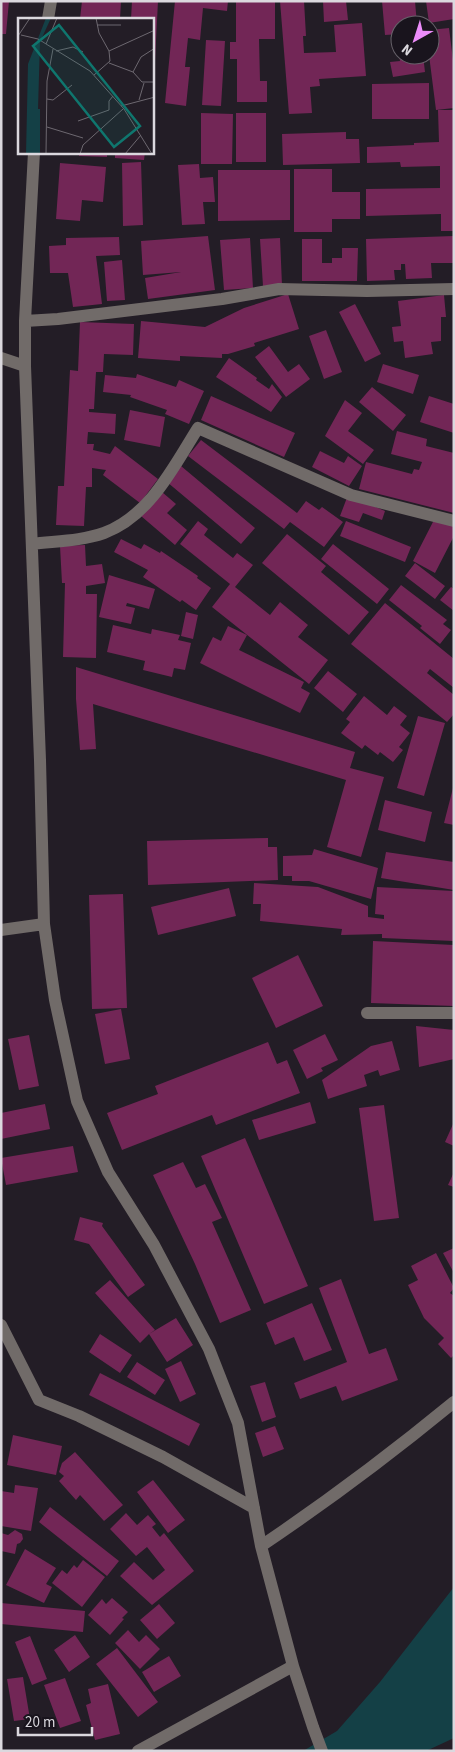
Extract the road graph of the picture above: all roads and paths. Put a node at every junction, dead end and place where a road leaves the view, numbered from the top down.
1 (51, 1) edge
2 (48, 18) edge
3 (34, 154) edge
4 (454, 289) edge
5 (25, 321) junction
6 (1, 358) edge
7 (26, 366) junction
8 (454, 521) edge
9 (32, 544) junction
10 (44, 924) junction
11 (1, 930) edge
12 (367, 1013) dead end
13 (454, 1013) edge
14 (1, 1325) edge
15 (454, 1402) edge
16 (254, 1508) junction
17 (261, 1546) junction
18 (293, 1666) junction
19 (138, 1751) edge
20 (322, 1751) edge

1 - 2 street
3 - 5 street
4 - 5 street
5 - 7 street
6 - 7 street
7 - 9 street
8 - 9 street
9 - 10 street
10 - 11 street
10 - 16 street
12 - 13 street
14 - 16 street
15 - 17 street
16 - 17 street
17 - 18 street
18 - 19 street
18 - 20 street

